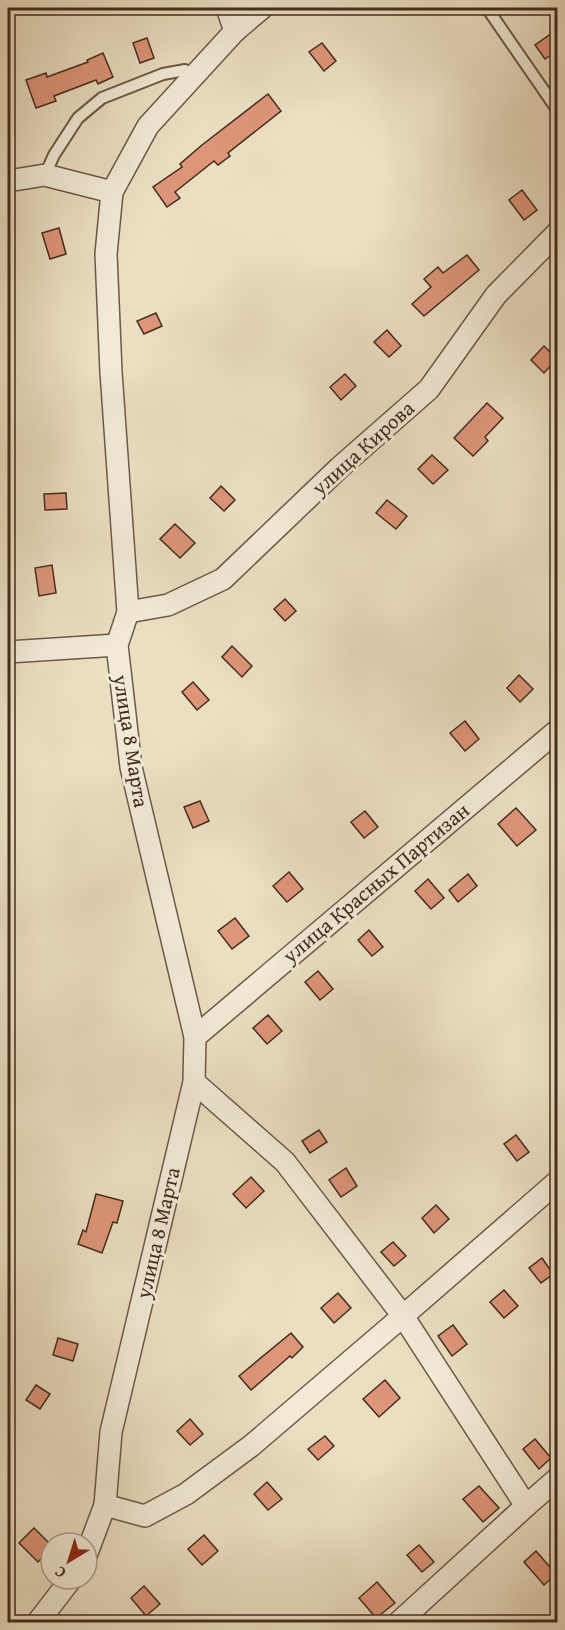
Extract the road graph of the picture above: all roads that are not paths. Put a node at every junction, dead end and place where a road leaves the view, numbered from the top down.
1 (227, 8) edge
2 (262, 8) edge
3 (487, 8) edge
4 (235, 31) junction
5 (195, 75) junction
6 (558, 111) edge
7 (45, 175) junction
8 (8, 182) edge
9 (112, 192) junction
10 (558, 232) edge
11 (128, 612) junction
12 (117, 645) junction
13 (8, 652) edge
14 (558, 730) edge
15 (195, 1037) junction
16 (194, 1082) junction
17 (558, 1181) edge
18 (548, 1194) edge
19 (403, 1316) junction
20 (558, 1478) edge
21 (105, 1505) junction
22 (526, 1506) junction
23 (95, 1531) edge
24 (62, 1591) edge
25 (38, 1623) edge
26 (399, 1623) edge

1 - 4 street
2 - 4 street, улица 8 Марта
3 - 6 lane
4 - 5 street, улица 8 Марта
5 - 7 lane
5 - 9 street, улица 8 Марта
7 - 8 street
7 - 9 street
9 - 11 street, улица 8 Марта
10 - 11 street, улица Кирова
11 - 12 street, улица 8 Марта
12 - 13 street
12 - 15 street, улица 8 Марта
14 - 15 street, улица Красных Партизан
15 - 16 street, улица 8 Марта
16 - 19 street
16 - 21 street, улица 8 Марта
17 - 18 street
18 - 19 street
19 - 21 street
19 - 22 street
20 - 22 street
21 - 23 street, улица 8 Марта
22 - 26 street
24 - 25 street

